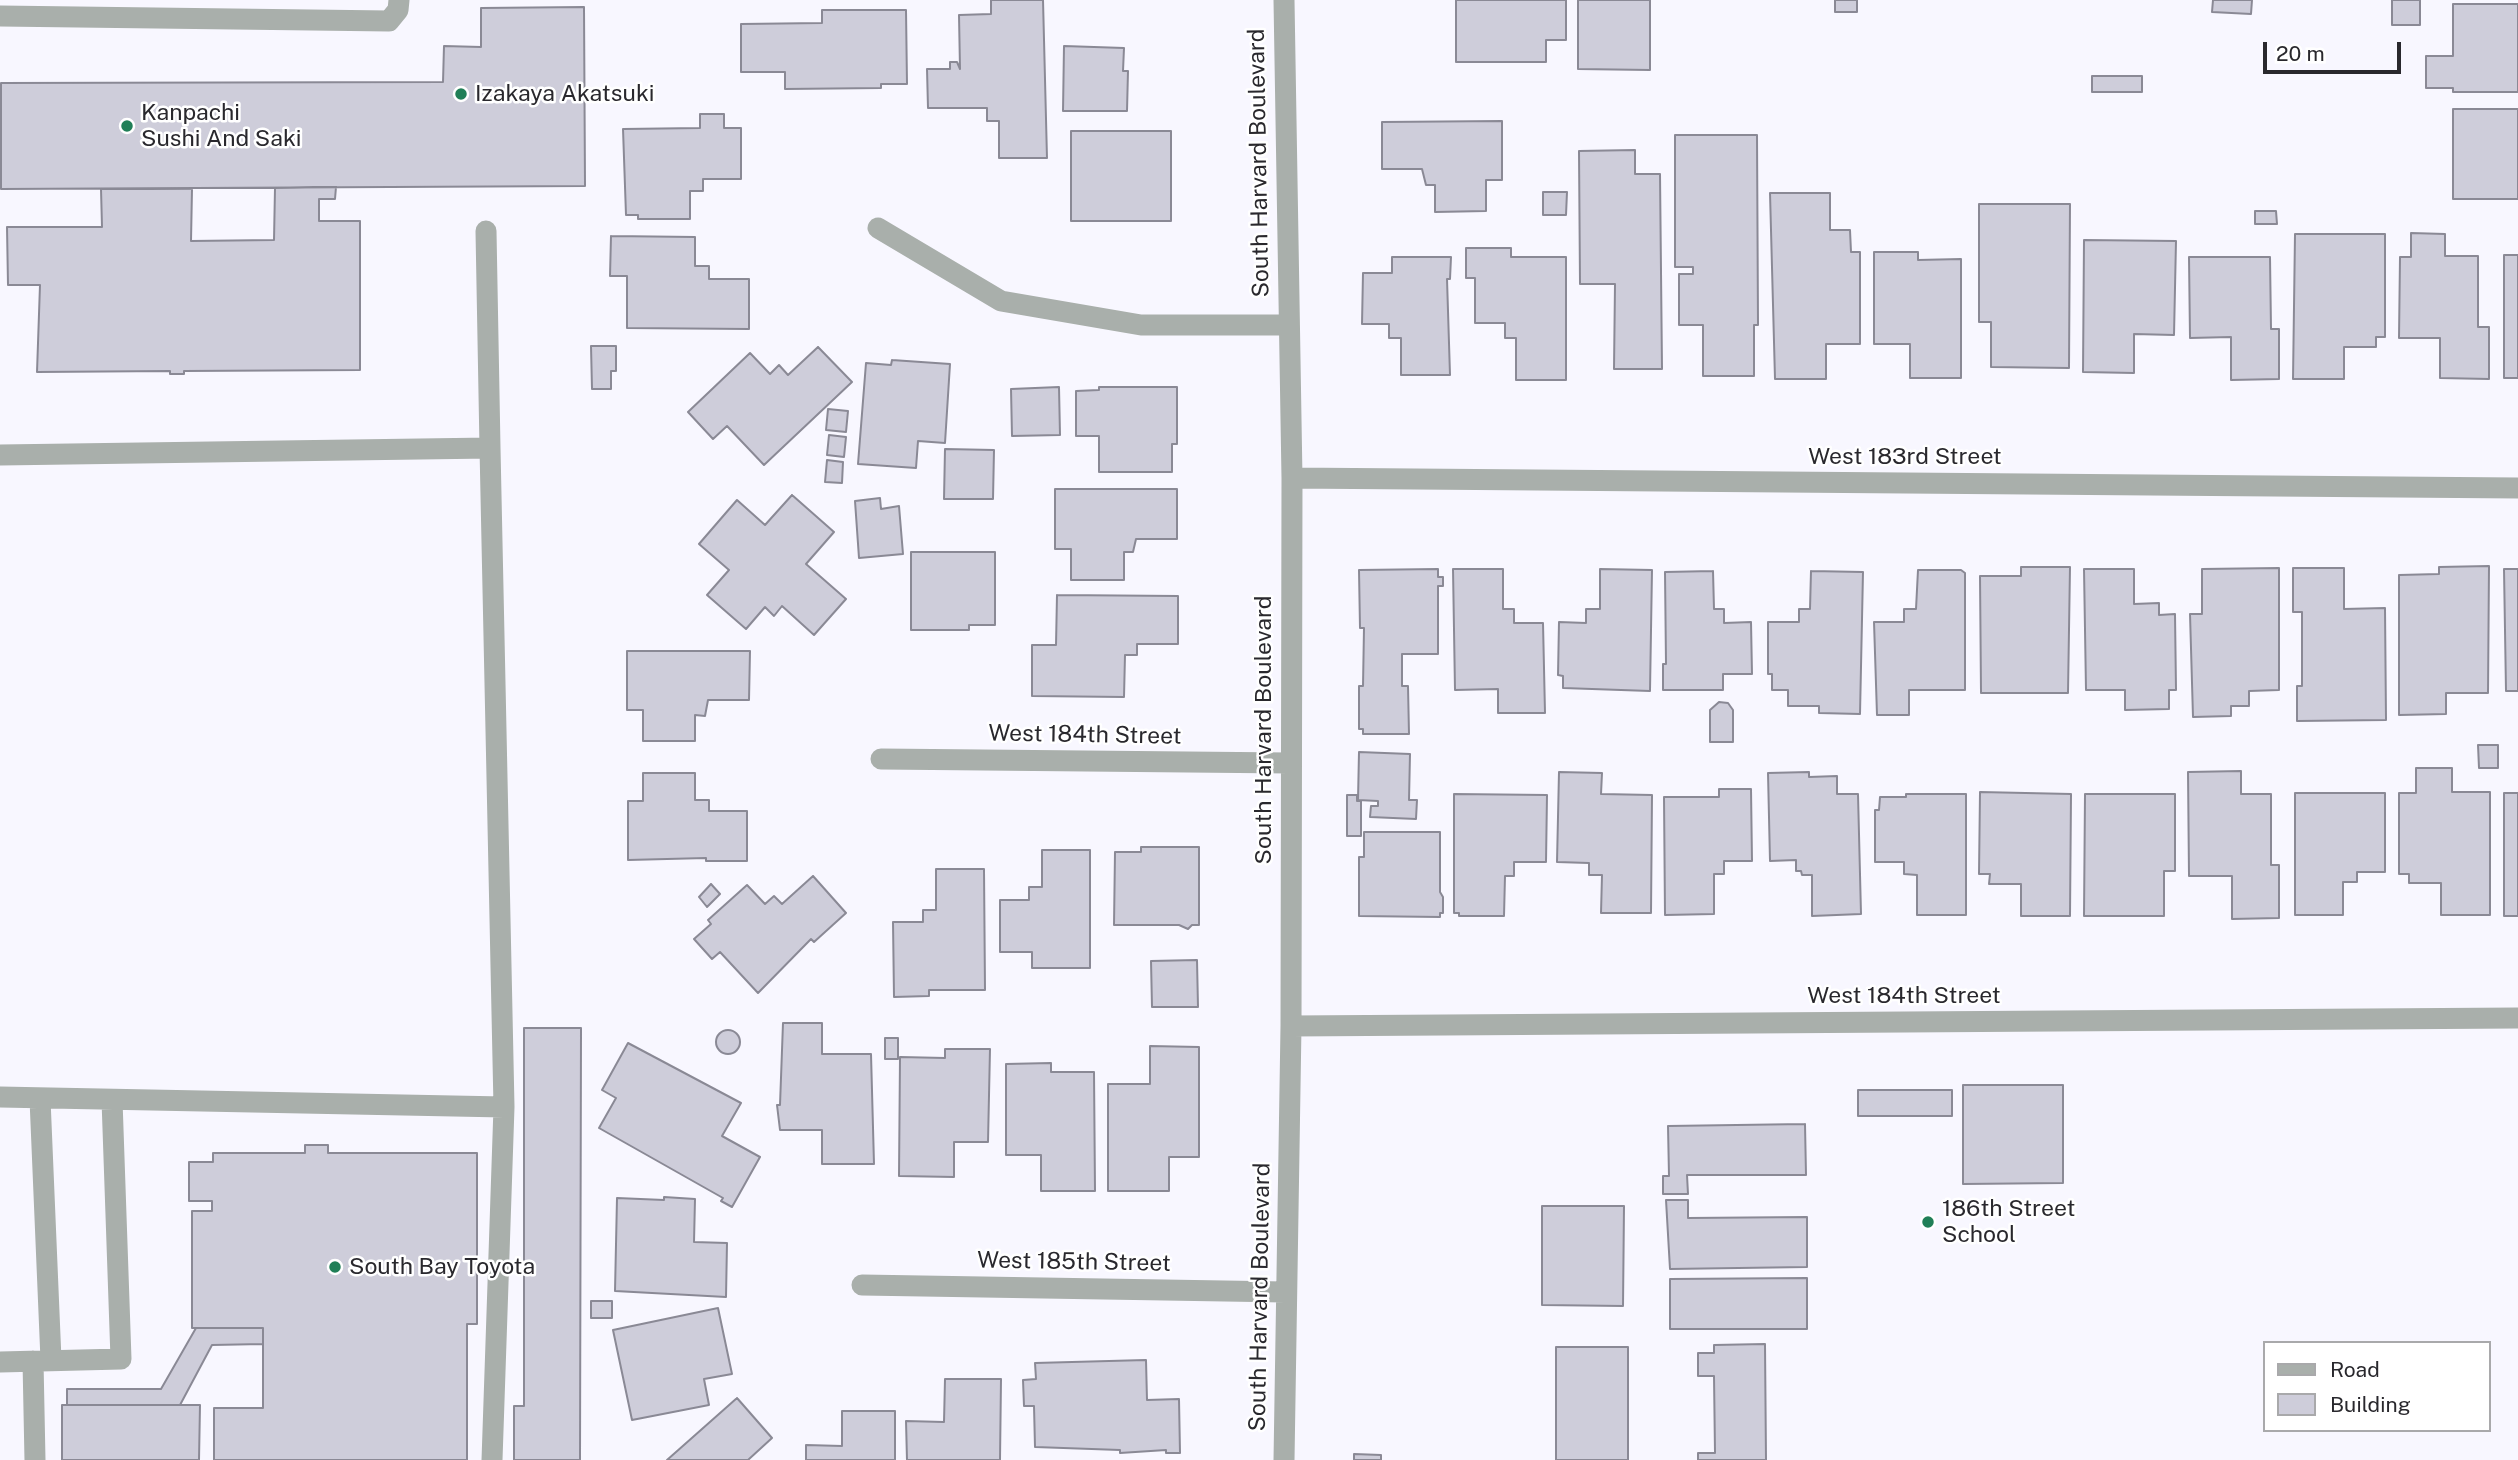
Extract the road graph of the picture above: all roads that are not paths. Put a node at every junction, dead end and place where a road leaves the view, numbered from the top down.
1 (400, 0) edge
2 (1283, 0) edge
3 (44, 8) edge
4 (0, 16) edge
5 (878, 228) dead end
6 (486, 231) dead end
7 (1288, 324) junction
8 (490, 448) junction
9 (0, 455) edge
10 (1292, 478) junction
11 (2518, 488) edge
12 (881, 759) dead end
13 (1289, 763) junction
14 (2518, 1018) edge
15 (1290, 1026) junction
16 (0, 1097) edge
17 (40, 1099) junction
18 (112, 1100) junction
19 (504, 1107) junction
20 (862, 1285) dead end
21 (1285, 1292) junction
22 (42, 1361) junction
23 (0, 1362) edge
24 (35, 1460) edge
25 (492, 1460) edge
26 (1284, 1460) edge

1 - 3 street
2 - 7 street, South Harvard Boulevard
3 - 4 street
5 - 7 street
6 - 8 street
7 - 10 street, South Harvard Boulevard
8 - 9 street
8 - 19 street
10 - 11 street, West 183rd Street
10 - 13 street, South Harvard Boulevard
12 - 13 street, West 184th Street
13 - 15 street, South Harvard Boulevard
14 - 15 street, West 184th Street
15 - 21 street, South Harvard Boulevard
16 - 17 street
17 - 18 street
17 - 22 street
18 - 19 street
18 - 22 street
19 - 25 street
20 - 21 street, West 185th Street
21 - 26 street, South Harvard Boulevard
22 - 23 street
22 - 24 street

